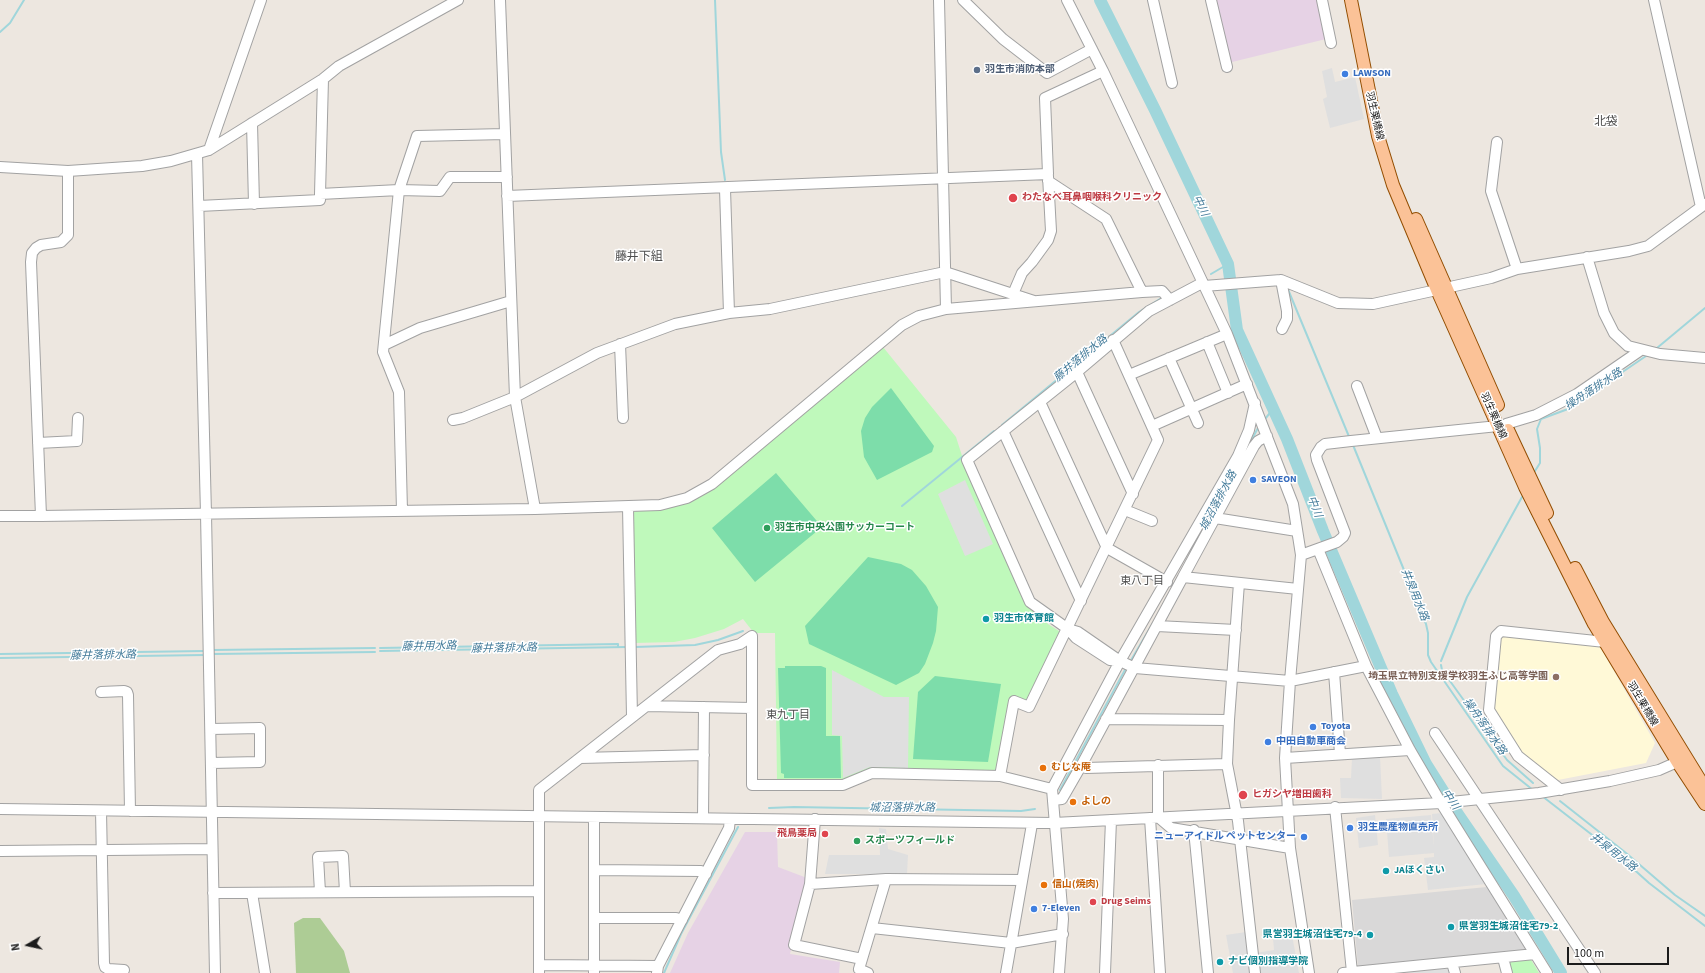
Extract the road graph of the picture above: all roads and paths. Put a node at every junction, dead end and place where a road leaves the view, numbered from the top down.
1 (261, 0) edge
2 (458, 0) edge
3 (500, 0) edge
4 (939, 0) edge
5 (963, 0) edge
6 (1067, 0) edge
7 (1153, 0) edge
8 (1211, 0) edge
9 (1322, 0) edge
10 (1351, 0) edge
11 (1358, 0) edge
12 (1654, 0) edge
13 (1331, 43) dead end
14 (1092, 49) junction
15 (1227, 67) dead end
16 (1103, 71) junction
17 (323, 79) junction
18 (1172, 83) dead end
19 (252, 123) junction
20 (505, 134) junction
21 (1497, 142) dead end
22 (209, 150) junction
23 (197, 154) junction
24 (0, 167) edge
25 (68, 171) junction
26 (507, 177) junction
27 (1048, 177) junction
28 (942, 178) junction
29 (725, 188) junction
30 (399, 190) junction
31 (320, 194) junction
32 (508, 196) junction
33 (254, 204) junction
34 (199, 206) junction
35 (1703, 206) edge
36 (1587, 258) junction
37 (1517, 269) junction
38 (945, 272) junction
39 (1281, 280) junction
40 (1203, 284) junction
41 (1442, 289) junction
42 (1142, 292) junction
43 (1013, 294) junction
44 (1170, 300) junction
45 (511, 301) junction
46 (1038, 302) junction
47 (946, 310) junction
48 (729, 313) junction
49 (1282, 329) dead end
50 (1226, 334) junction
51 (1114, 340) junction
52 (1207, 342) junction
53 (620, 344) junction
54 (384, 345) junction
55 (1641, 350) junction
56 (1169, 358) junction
57 (1705, 358) edge
58 (1077, 372) junction
59 (1129, 375) junction
60 (1247, 384) junction
61 (1356, 386) dead end
62 (1228, 393) junction
63 (515, 397) junction
64 (1040, 402) junction
65 (1255, 403) junction
66 (1192, 409) junction
67 (78, 418) dead end
68 (623, 418) dead end
69 (453, 420) dead end
70 (1198, 423) dead end
71 (1502, 425) junction
72 (1152, 426) junction
73 (1004, 431) junction
74 (1267, 436) junction
75 (1377, 438) junction
76 (38, 443) junction
77 (1132, 494) junction
78 (628, 507) junction
79 (535, 509) junction
80 (1125, 510) junction
81 (402, 511) junction
82 (206, 514) junction
83 (0, 516) edge
84 (40, 516) junction
85 (1215, 518) junction
86 (1152, 521) dead end
87 (1297, 531) junction
88 (1107, 548) junction
89 (1321, 548) junction
90 (1301, 555) junction
91 (1169, 577) junction
92 (1183, 578) junction
93 (1239, 584) junction
94 (1298, 589) junction
95 (1081, 602) junction
96 (1157, 626) junction
97 (1068, 628) junction
98 (1236, 630) junction
99 (1605, 642) junction
100 (1120, 660) junction
101 (1366, 666) junction
102 (1134, 668) junction
103 (1334, 672) junction
104 (1233, 676) junction
105 (1290, 681) junction
106 (101, 692) dead end
107 (647, 706) junction
108 (704, 707) junction
109 (752, 708) junction
110 (632, 717) junction
111 (1106, 719) junction
112 (1229, 720) junction
113 (211, 729) junction
114 (1436, 733) dead end
115 (1410, 750) junction
116 (1340, 754) junction
117 (704, 755) junction
118 (580, 758) junction
119 (1285, 758) junction
120 (1681, 761) junction
121 (211, 763) junction
122 (1227, 764) junction
123 (1158, 765) junction
124 (1081, 766) junction
125 (1000, 776) junction
126 (1052, 788) junction
127 (1705, 788) edge
128 (1561, 790) junction
129 (1479, 799) junction
130 (1053, 800) junction
131 (1441, 802) junction
132 (1705, 804) edge
133 (1335, 807) junction
134 (0, 809) edge
135 (1287, 810) junction
136 (101, 811) junction
137 (130, 811) junction
138 (212, 812) junction
139 (1236, 812) junction
140 (538, 817) junction
141 (594, 817) junction
142 (703, 818) junction
143 (1154, 818) junction
144 (730, 819) junction
145 (815, 819) junction
146 (1111, 820) junction
147 (1054, 823) junction
148 (1032, 824) junction
149 (1194, 830) junction
150 (1240, 839) junction
151 (1290, 848) junction
152 (102, 849) junction
153 (212, 849) junction
154 (0, 851) edge
155 (595, 870) junction
156 (706, 874) junction
157 (886, 879) junction
158 (1022, 880) junction
159 (810, 884) junction
160 (539, 891) junction
161 (252, 892) junction
162 (320, 892) junction
163 (345, 892) junction
164 (213, 893) junction
165 (595, 918) junction
166 (682, 920) junction
167 (872, 928) junction
168 (1063, 934) junction
169 (1011, 942) junction
170 (1535, 954) junction
171 (1503, 958) junction
172 (862, 959) junction
173 (1452, 963) junction
174 (539, 969) edge
175 (594, 969) edge
176 (124, 970) dead end
177 (657, 970) edge
178 (1393, 971) edge
179 (1347, 972) edge
180 (214, 973) edge
181 (265, 973) edge
182 (868, 973) edge
183 (1006, 973) edge
184 (1058, 973) edge
185 (1105, 973) edge
186 (1160, 973) edge
187 (1208, 973) edge
188 (1255, 973) edge
189 (1309, 973) edge
190 (1455, 973) edge
191 (1507, 973) edge
192 (1547, 973) edge
193 (1595, 973) edge

1 - 22 street
2 - 17 street
3 - 20 street
4 - 28 street
5 - 14 street
6 - 14 street
7 - 18 street
8 - 15 street
9 - 13 street
10 - 41 main road, 羽生栗橋線
11 - 41 main road, 羽生栗橋線
12 - 35 street
14 - 16 street
16 - 27 street
16 - 40 street
17 - 19 street
17 - 31 street
19 - 22 street
19 - 33 street
20 - 26 street
20 - 30 street
21 - 37 street
22 - 23 street
23 - 25 street
23 - 34 street
24 - 25 street
25 - 76 street
26 - 30 street
26 - 32 street
27 - 28 street
27 - 42 street
27 - 43 street
28 - 29 street
28 - 38 street
29 - 32 street
29 - 48 street
30 - 31 street
30 - 54 street
31 - 33 street
32 - 45 street
33 - 34 street
34 - 82 street
35 - 36 street
36 - 37 street
36 - 55 street
37 - 41 street
38 - 43 street
38 - 47 street
38 - 48 street
39 - 40 street
39 - 41 street
39 - 49 street
40 - 44 street
40 - 50 street
41 - 71 main road, 羽生栗橋線
42 - 44 street
42 - 46 street
43 - 46 street
44 - 51 street
45 - 54 street
45 - 63 street
46 - 47 street
47 - 78 street
48 - 53 street
50 - 52 street
50 - 60 street
51 - 58 street
51 - 59 street
52 - 56 street
52 - 62 street
53 - 63 street
53 - 68 street
54 - 81 street
55 - 57 street
55 - 71 street
56 - 59 street
56 - 66 street
58 - 64 street
58 - 77 street
59 - 72 street
60 - 62 street
60 - 65 street
61 - 75 street
62 - 66 street
63 - 69 street
63 - 79 street
64 - 73 street
64 - 88 street
65 - 74 street
65 - 91 street
66 - 70 street
66 - 72 street
67 - 76 street
71 - 75 street
71 - 99 main road, 羽生栗橋線
71 - 120 main road, 羽生栗橋線
72 - 77 street
73 - 95 street
73 - 97 street
74 - 85 street
74 - 87 street
75 - 89 street
76 - 84 street
77 - 80 street
78 - 79 street
78 - 110 street
79 - 81 street
80 - 86 street
80 - 88 street
81 - 82 street
82 - 84 street
82 - 113 street
83 - 84 street
85 - 87 street
85 - 92 street
87 - 90 street
88 - 91 street
88 - 95 street
89 - 90 street
89 - 101 street
90 - 94 street
91 - 92 street
91 - 100 street
92 - 93 street
92 - 96 street
93 - 94 street
93 - 98 street
94 - 105 street
95 - 97 street
96 - 98 street
96 - 102 street
97 - 100 street
97 - 125 street
98 - 104 street
99 - 120 main road, 羽生栗橋線
99 - 128 street
100 - 102 street
100 - 126 street
101 - 103 street
101 - 115 street
102 - 104 street
102 - 111 street
103 - 105 street
103 - 116 street
104 - 105 street
104 - 112 street
105 - 119 street
106 - 137 street
107 - 108 street
107 - 109 street
107 - 110 street
108 - 109 street
108 - 117 street
109 - 125 street
110 - 118 street
111 - 112 street
111 - 124 street
112 - 122 street
113 - 121 street
113 - 121 street
114 - 129 street
115 - 116 street
115 - 131 street
116 - 119 street
117 - 118 street
117 - 142 street
118 - 140 street
119 - 135 street
120 - 127 main road, 羽生栗橋線
120 - 128 street
120 - 132 main road, 羽生栗橋線
121 - 138 street
122 - 123 street
122 - 139 street
123 - 124 street
123 - 143 street
124 - 130 street
125 - 126 street
126 - 130 street
128 - 129 street
129 - 131 street
129 - 193 street
130 - 147 street
131 - 133 street
131 - 170 street
133 - 135 street
133 - 179 street
134 - 136 street
135 - 139 street
135 - 151 street
136 - 137 street
136 - 152 street
137 - 138 street
138 - 140 street
138 - 153 street
139 - 143 street
139 - 150 street
140 - 141 street
140 - 160 street
141 - 142 street
141 - 155 street
142 - 144 street
143 - 146 street
143 - 149 street
143 - 186 street
144 - 145 street
144 - 156 street
145 - 148 street
145 - 159 street
146 - 147 street
146 - 185 street
147 - 148 street
147 - 168 street
148 - 158 street
149 - 150 street
149 - 187 street
150 - 151 street
150 - 188 street
151 - 189 street
152 - 153 street
152 - 154 street
152 - 176 street
153 - 164 street
155 - 156 street
155 - 165 street
156 - 166 street
157 - 158 street
157 - 159 street
157 - 167 street
158 - 169 street
159 - 172 street
160 - 163 street
160 - 174 street
161 - 162 street
161 - 164 street
161 - 181 street
162 - 163 street
162 - 163 street
164 - 180 street
165 - 166 street
165 - 175 street
166 - 177 street
167 - 169 street
167 - 172 street
168 - 169 street
168 - 184 street
169 - 183 street
170 - 171 street
170 - 192 street
171 - 173 street
171 - 191 street
172 - 182 street
173 - 178 street
173 - 190 street
174 - 175 street
175 - 177 street
178 - 179 street

